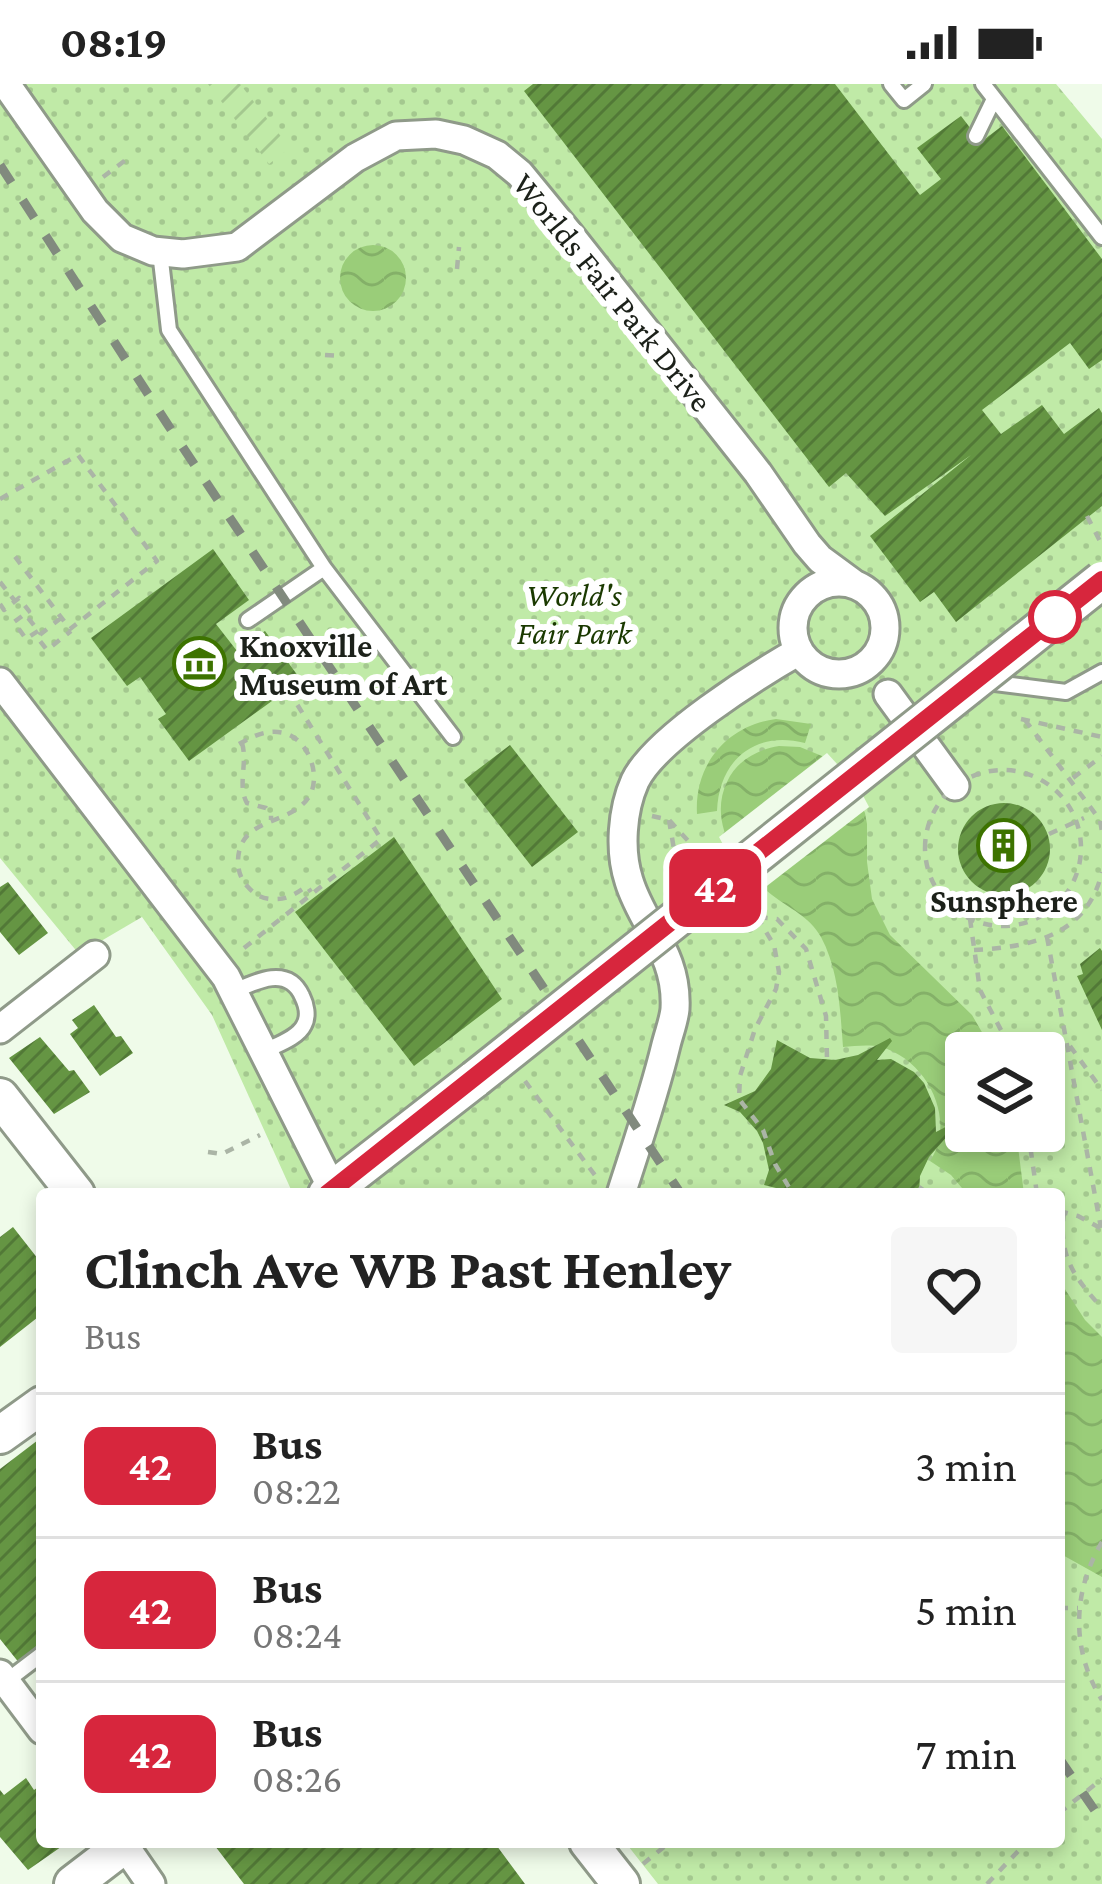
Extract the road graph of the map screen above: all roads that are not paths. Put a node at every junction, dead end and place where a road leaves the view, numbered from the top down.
1 (6, 84) edge
2 (891, 84) edge
3 (924, 84) edge
4 (983, 84) edge
5 (994, 99) junction
6 (976, 136) dead end
7 (1102, 237) edge
8 (160, 252) junction
9 (789, 518) junction
10 (324, 568) junction
11 (1102, 580) edge
12 (854, 584) junction
13 (794, 615) junction
14 (248, 620) dead end
15 (799, 651) junction
16 (1102, 672) edge
17 (976, 680) junction
18 (0, 682) edge
19 (887, 694) dead end
20 (453, 737) dead end
21 (955, 786) road end
22 (95, 955) dead end
23 (233, 992) junction
24 (0, 1029) edge
25 (263, 1052) junction
26 (0, 1097) edge
27 (71, 1188) edge
28 (329, 1188) edge
29 (337, 1188) edge
30 (610, 1188) edge
31 (36, 1409) edge
32 (0, 1436) edge
33 (36, 1658) edge
34 (2, 1680) edge
35 (36, 1720) edge
36 (118, 1848) edge
37 (127, 1848) edge
38 (596, 1848) edge
39 (632, 1874) edge
40 (73, 1884) edge
41 (151, 1884) edge

1 - 8 street
2 - 3 lane
4 - 5 lane
5 - 6 lane
5 - 7 lane
8 - 9 street, Worlds Fair Park Drive
8 - 10 lane
9 - 12 street, Worlds Fair Park Drive
9 - 13 street
10 - 14 lane
10 - 20 lane
11 - 17 street, bridge
12 - 13 street
12 - 15 street
13 - 15 street
15 - 30 street
16 - 17 lane
17 - 29 street, bridge
18 - 23 street
19 - 21 street
22 - 24 street
23 - 25 street
23 - 25 lane
25 - 28 street
26 - 27 street
31 - 32 street
33 - 34 lane
34 - 35 street
36 - 40 street
37 - 41 street
38 - 39 street

